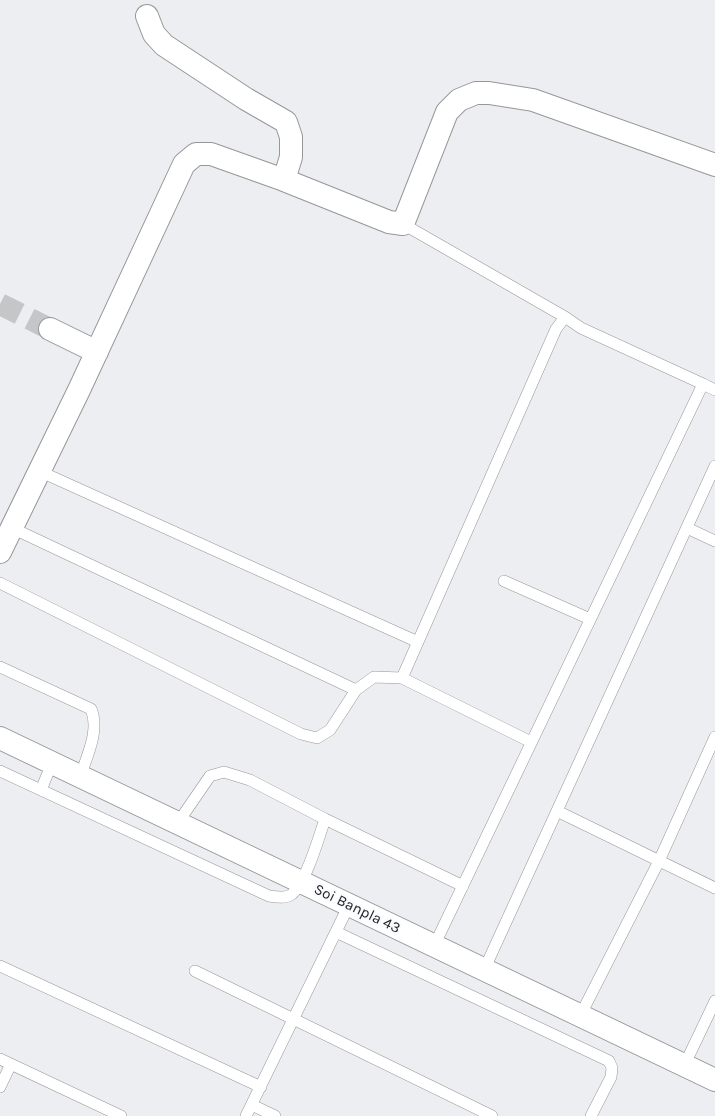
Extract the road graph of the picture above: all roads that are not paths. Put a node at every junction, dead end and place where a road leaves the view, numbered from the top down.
1 (147, 16) dead end
2 (715, 165) edge
3 (284, 180) junction
4 (403, 224) junction
5 (565, 317) junction
6 (50, 329) tunnel mouth
7 (96, 352) junction
8 (703, 384) junction
9 (715, 390) edge
10 (715, 466) edge
11 (40, 471) junction
12 (12, 528) junction
13 (687, 528) junction
14 (715, 541) edge
15 (0, 552) edge
16 (504, 581) dead end
17 (0, 583) edge
18 (590, 619) junction
19 (418, 642) junction
20 (0, 667) edge
21 (402, 678) junction
22 (356, 690) junction
23 (715, 737) edge
24 (0, 738) edge
25 (531, 742) junction
26 (52, 763) junction
27 (0, 771) edge
28 (80, 777) junction
29 (41, 790) junction
30 (557, 811) junction
31 (325, 819) junction
32 (177, 824) junction
33 (659, 861) junction
34 (301, 882) junction
35 (463, 886) junction
36 (715, 888) edge
37 (349, 905) junction
38 (336, 932) junction
39 (434, 946) junction
40 (0, 966) edge
41 (484, 970) junction
42 (195, 971) dead end
43 (715, 1001) edge
44 (580, 1016) junction
45 (293, 1020) junction
46 (0, 1058) edge
47 (11, 1064) junction
48 (684, 1066) junction
49 (715, 1080) edge
50 (0, 1087) edge
51 (261, 1087) junction
52 (252, 1105) junction
53 (121, 1116) edge
54 (246, 1116) edge
55 (276, 1116) edge
56 (492, 1116) edge
57 (591, 1116) edge

1 - 3 street
2 - 4 street
3 - 4 street
3 - 7 street
4 - 5 lane
5 - 8 lane
5 - 19 lane
6 - 7 street
7 - 11 street
8 - 9 lane
8 - 18 lane
10 - 13 lane
11 - 12 street
11 - 19 lane
12 - 15 street
12 - 22 lane
13 - 14 lane
13 - 30 lane
16 - 18 lane
17 - 22 lane
18 - 25 lane
19 - 21 lane
20 - 28 lane
21 - 22 lane
21 - 25 lane
23 - 33 lane
24 - 26 street, Soi Banpla 43
25 - 35 lane
26 - 28 street, Soi Banpla 43
26 - 29 lane
27 - 29 lane
28 - 32 street, Soi Banpla 43
29 - 34 lane
30 - 33 lane
30 - 41 lane
31 - 32 lane
31 - 34 lane
31 - 35 lane
32 - 34 street, Soi Banpla 43
33 - 36 lane
33 - 44 lane
34 - 37 street, Soi Banpla 43
35 - 39 lane
37 - 38 lane
37 - 39 street, Soi Banpla 43
38 - 45 lane
38 - 57 lane
39 - 41 street, Soi Banpla 43
40 - 51 lane
41 - 44 street, Soi Banpla 43
42 - 45 lane
43 - 48 lane
44 - 48 street, Soi Banpla 43
45 - 51 lane
45 - 56 lane
46 - 47 lane
47 - 50 lane
47 - 53 lane
48 - 49 street, Soi Banpla 43
51 - 52 lane
52 - 54 lane
52 - 55 lane

